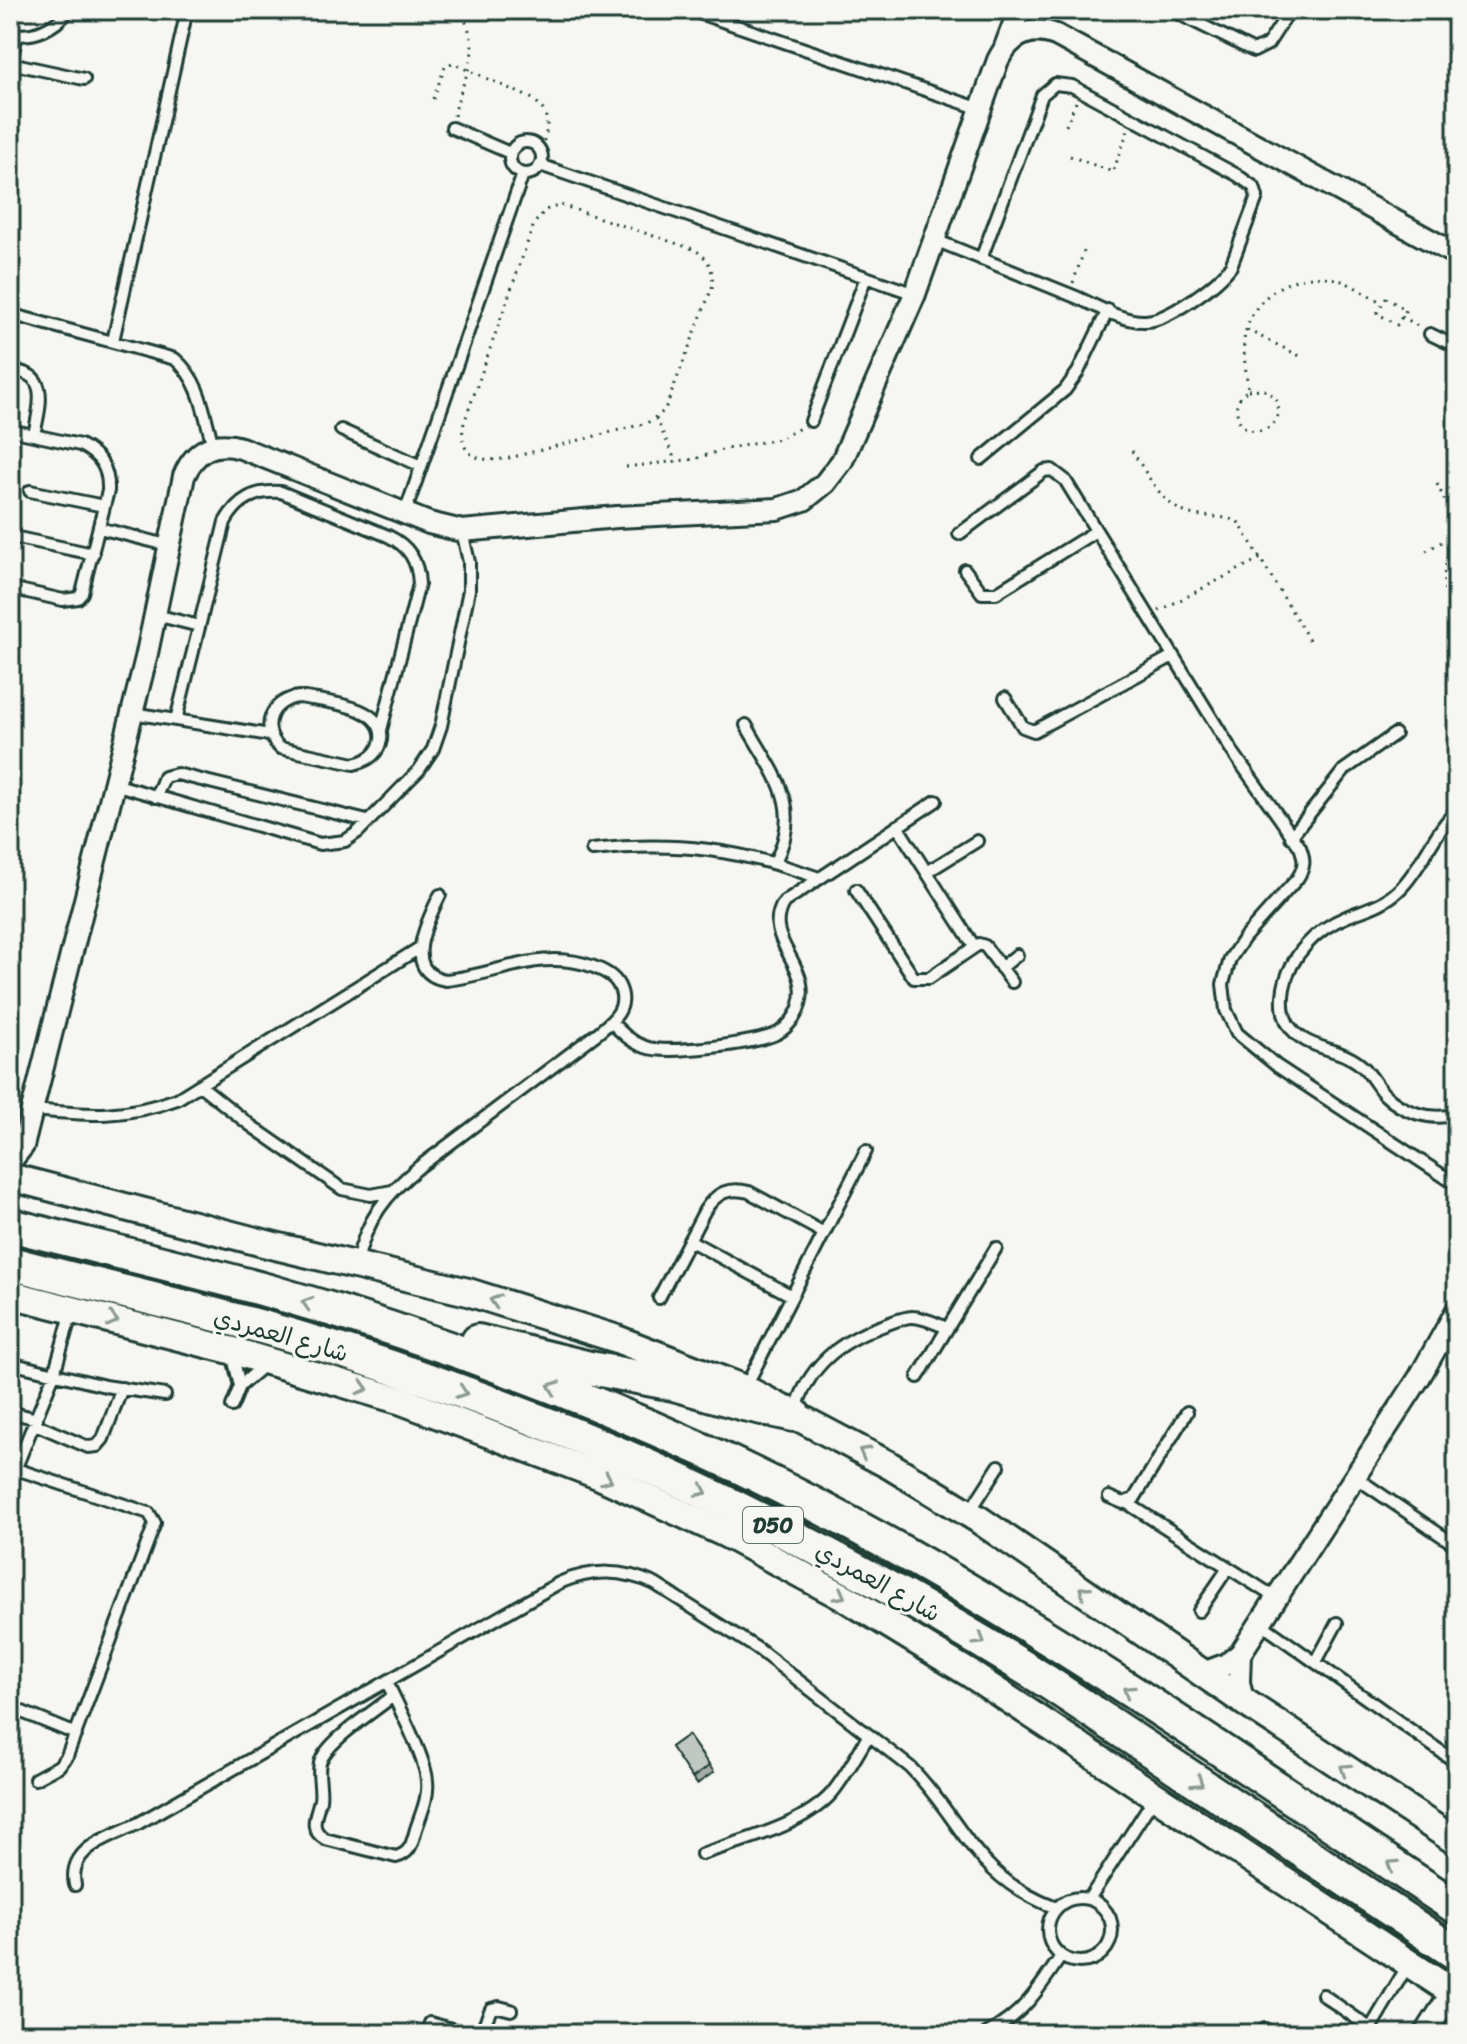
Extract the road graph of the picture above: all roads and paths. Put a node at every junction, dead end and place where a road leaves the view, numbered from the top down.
1 (69, 10) edge
2 (187, 10) edge
3 (459, 10) edge
4 (612, 10) edge
5 (690, 10) edge
6 (1019, 10) edge
7 (1171, 10) edge
8 (1290, 10) edge
9 (628, 18) dead end
10 (14, 34) edge
11 (1005, 47) junction
12 (10, 64) edge
13 (469, 71) junction
14 (84, 79) dead end
15 (1080, 91) junction
16 (433, 99) dead end
17 (981, 109) junction
18 (1132, 119) junction
19 (1066, 126) dead end
20 (452, 128) joint
21 (540, 150) junction
22 (510, 153) junction
23 (1070, 156) dead end
24 (540, 165) junction
25 (523, 174) junction
26 (935, 240) junction
27 (1084, 251) dead end
28 (1457, 255) edge
29 (981, 259) junction
30 (866, 277) junction
31 (915, 294) junction
32 (1068, 294) junction
33 (1383, 303) junction
34 (1108, 310) junction
35 (10, 314) edge
36 (1402, 316) junction
37 (1247, 330) junction
38 (1430, 334) joint
39 (113, 341) junction
40 (1457, 347) edge
41 (1304, 358) dead end
42 (10, 371) edge
43 (1248, 390) junction
44 (656, 418) junction
45 (811, 421) joint
46 (10, 430) edge
47 (341, 430) dead end
48 (34, 435) junction
49 (213, 446) junction
50 (1132, 451) dead end
51 (981, 459) dead end
52 (676, 463) junction
53 (421, 466) junction
54 (626, 467) dead end
55 (1437, 484) dead end
56 (30, 491) dead end
57 (104, 506) junction
58 (405, 513) junction
59 (1457, 526) edge
60 (99, 528) junction
61 (462, 531) junction
62 (1096, 531) junction
63 (959, 534) dead end
64 (1456, 534) edge
65 (18, 538) dead end
66 (171, 546) junction
67 (1426, 551) dead end
68 (93, 554) junction
69 (1261, 558) junction
70 (965, 570) dead end
71 (10, 588) edge
72 (156, 615) junction
73 (1149, 616) junction
74 (1457, 621) edge
75 (199, 626) junction
76 (1312, 645) dead end
77 (1173, 656) junction
78 (1005, 698) dead end
79 (132, 713) junction
80 (176, 720) junction
81 (746, 725) dead end
82 (381, 730) junction
83 (1395, 734) dead end
84 (270, 735) junction
85 (114, 784) junction
86 (156, 797) junction
87 (936, 801) dead end
88 (1457, 810) edge
89 (367, 821) junction
90 (897, 826) junction
91 (1291, 837) junction
92 (977, 841) dead end
93 (592, 850) dead end
94 (775, 862) junction
95 (927, 872) junction
96 (819, 878) junction
97 (856, 890) dead end
98 (440, 895) dead end
99 (974, 946) junction
100 (421, 947) junction
101 (1017, 955) dead end
102 (1001, 968) junction
103 (1012, 982) dead end
104 (611, 1022) junction
105 (201, 1086) junction
106 (32, 1110) junction
107 (1457, 1114) edge
108 (866, 1151) dead end
109 (16, 1154) edge
110 (10, 1177) edge
111 (39, 1184) junction
112 (1457, 1185) edge
113 (392, 1191) junction
114 (10, 1225) edge
115 (824, 1233) junction
116 (689, 1240) junction
117 (996, 1248) dead end
118 (10, 1263) edge
119 (357, 1265) junction
120 (10, 1294) edge
121 (792, 1296) junction
122 (659, 1298) dead end
123 (72, 1310) junction
124 (1457, 1310) edge
125 (947, 1328) junction
126 (410, 1335) junction
127 (230, 1350) junction
128 (271, 1361) junction
129 (10, 1363) edge
130 (54, 1374) junction
131 (918, 1377) dead end
132 (240, 1386) junction
133 (122, 1388) junction
134 (745, 1389) junction
135 (165, 1395) dead end
136 (232, 1406) dead end
137 (10, 1412) edge
138 (1187, 1412) dead end
139 (794, 1415) junction
140 (36, 1422) junction
141 (999, 1466) dead end
142 (13, 1468) edge
143 (1355, 1477) junction
144 (10, 1482) edge
145 (1109, 1497) dead end
146 (1127, 1503) junction
147 (969, 1513) junction
148 (1457, 1546) edge
149 (1228, 1568) junction
150 (1276, 1598) junction
151 (1199, 1611) dead end
152 (1260, 1623) junction
153 (1337, 1623) dead end
154 (1240, 1654) junction
155 (1316, 1662) junction
156 (1203, 1673) junction
157 (387, 1682) junction
158 (393, 1696) junction
159 (1243, 1701) junction
160 (10, 1707) edge
161 (76, 1734) junction
162 (869, 1735) junction
163 (1457, 1763) edge
164 (35, 1779) dead end
165 (1155, 1796) junction
166 (1457, 1842) edge
167 (702, 1854) dead end
168 (75, 1885) dead end
169 (1089, 1899) junction
170 (1056, 1908) junction
171 (1457, 1908) edge
172 (1457, 1954) edge
173 (1061, 1956) junction
174 (1409, 1964) junction
175 (1455, 1993) edge
176 (1323, 1995) dead end
177 (511, 2010) dead end
178 (430, 2023) dead end
179 (1369, 2031) edge
180 (469, 2034) edge
181 (480, 2034) edge
182 (986, 2034) edge
183 (1425, 2034) edge

1 - 10 lane
2 - 39 lane
3 - 13 path
4 - 9 path
5 - 17 lane
6 - 11 street
7 - 8 lane
10 - 12 lane
11 - 17 street
11 - 28 street
12 - 14 lane
13 - 16 path
13 - 20 path
13 - 21 path
15 - 18 lane
15 - 19 path
15 - 29 lane
17 - 26 street
18 - 23 path
18 - 34 lane
20 - 22 lane
21 - 22 lane
21 - 24 lane
22 - 25 lane
24 - 25 lane
24 - 30 lane
25 - 53 lane
26 - 29 lane
26 - 31 street
27 - 32 path
29 - 32 lane
30 - 31 lane
30 - 45 lane
31 - 61 street
32 - 34 lane
33 - 36 path
33 - 36 path
33 - 37 path
34 - 51 lane
35 - 39 lane
36 - 38 path
37 - 41 path
37 - 43 path
38 - 40 lane
39 - 49 lane
42 - 48 lane
43 - 43 path
44 - 44 path
44 - 52 path
45 - 52 path
46 - 48 lane
47 - 53 lane
48 - 57 lane
49 - 58 street
49 - 66 street
50 - 69 path
52 - 54 path
53 - 58 lane
55 - 59 path
56 - 57 lane
57 - 60 lane
58 - 61 street
60 - 66 lane
60 - 68 lane
61 - 89 lane
62 - 63 lane
62 - 70 lane
62 - 73 lane
64 - 67 path
64 - 74 path
65 - 68 lane
66 - 72 street
68 - 71 lane
69 - 73 path
69 - 76 path
72 - 75 lane
72 - 79 street
73 - 77 lane
75 - 80 lane
75 - 82 lane
77 - 78 lane
77 - 91 lane
79 - 80 lane
79 - 85 street
80 - 84 lane
81 - 94 lane
82 - 84 lane
82 - 84 lane
83 - 91 lane
85 - 86 lane
85 - 106 street
86 - 89 lane
86 - 89 lane
87 - 90 lane
88 - 107 lane
90 - 95 lane
90 - 96 lane
91 - 112 lane
92 - 95 lane
93 - 94 lane
94 - 96 lane
95 - 99 lane
96 - 104 lane
97 - 99 lane
98 - 100 lane
99 - 102 lane
100 - 104 lane
100 - 105 lane
101 - 102 lane
102 - 103 lane
104 - 113 lane
105 - 106 lane
105 - 113 lane
106 - 109 street
108 - 115 lane
109 - 111 street
110 - 111 street
111 - 119 street
113 - 119 lane
126 -> 114 main road, شارع العمردي / D50
115 - 116 lane
115 - 121 lane
116 - 121 lane
116 - 122 lane
117 - 125 lane
118 -> 172 main road, شارع العمردي / D50
134 -> 119 street
120 - 123 street
121 - 134 lane
123 -> 127 street
123 - 130 lane
124 - 143 street
125 - 131 lane
125 - 139 lane
126 - 139 main road
171 -> 126 main road, شارع العمردي / D50
127 - 128 street
127 - 132 lane
128 - 132 lane
128 -> 165 street
129 - 130 lane
130 - 133 lane
130 - 140 lane
132 - 136 lane
133 - 135 lane
133 - 140 lane
134 - 139 street
137 - 140 lane
138 - 146 lane
147 -> 139 street
140 - 142 lane
141 - 147 lane
142 - 144 lane
142 - 161 lane
143 - 148 lane
143 - 150 street
145 - 146 lane
146 - 149 lane
156 -> 147 street
149 - 150 lane
149 - 151 lane
150 - 152 street
152 - 154 street
152 - 155 lane
153 - 155 lane
154 - 156 street
154 - 159 street
155 - 163 lane
156 - 159 street
157 - 158 lane
157 - 162 lane
157 - 168 lane
158 - 158 lane
166 -> 159 street
160 - 161 lane
161 - 164 lane
162 - 167 lane
162 - 170 lane
165 - 169 lane
165 - 174 street
169 - 170 lane
169 - 173 lane
170 - 173 lane
173 - 182 lane
174 - 175 street
174 - 179 lane
175 - 183 street
176 - 179 lane
177 - 181 lane
178 - 180 lane

